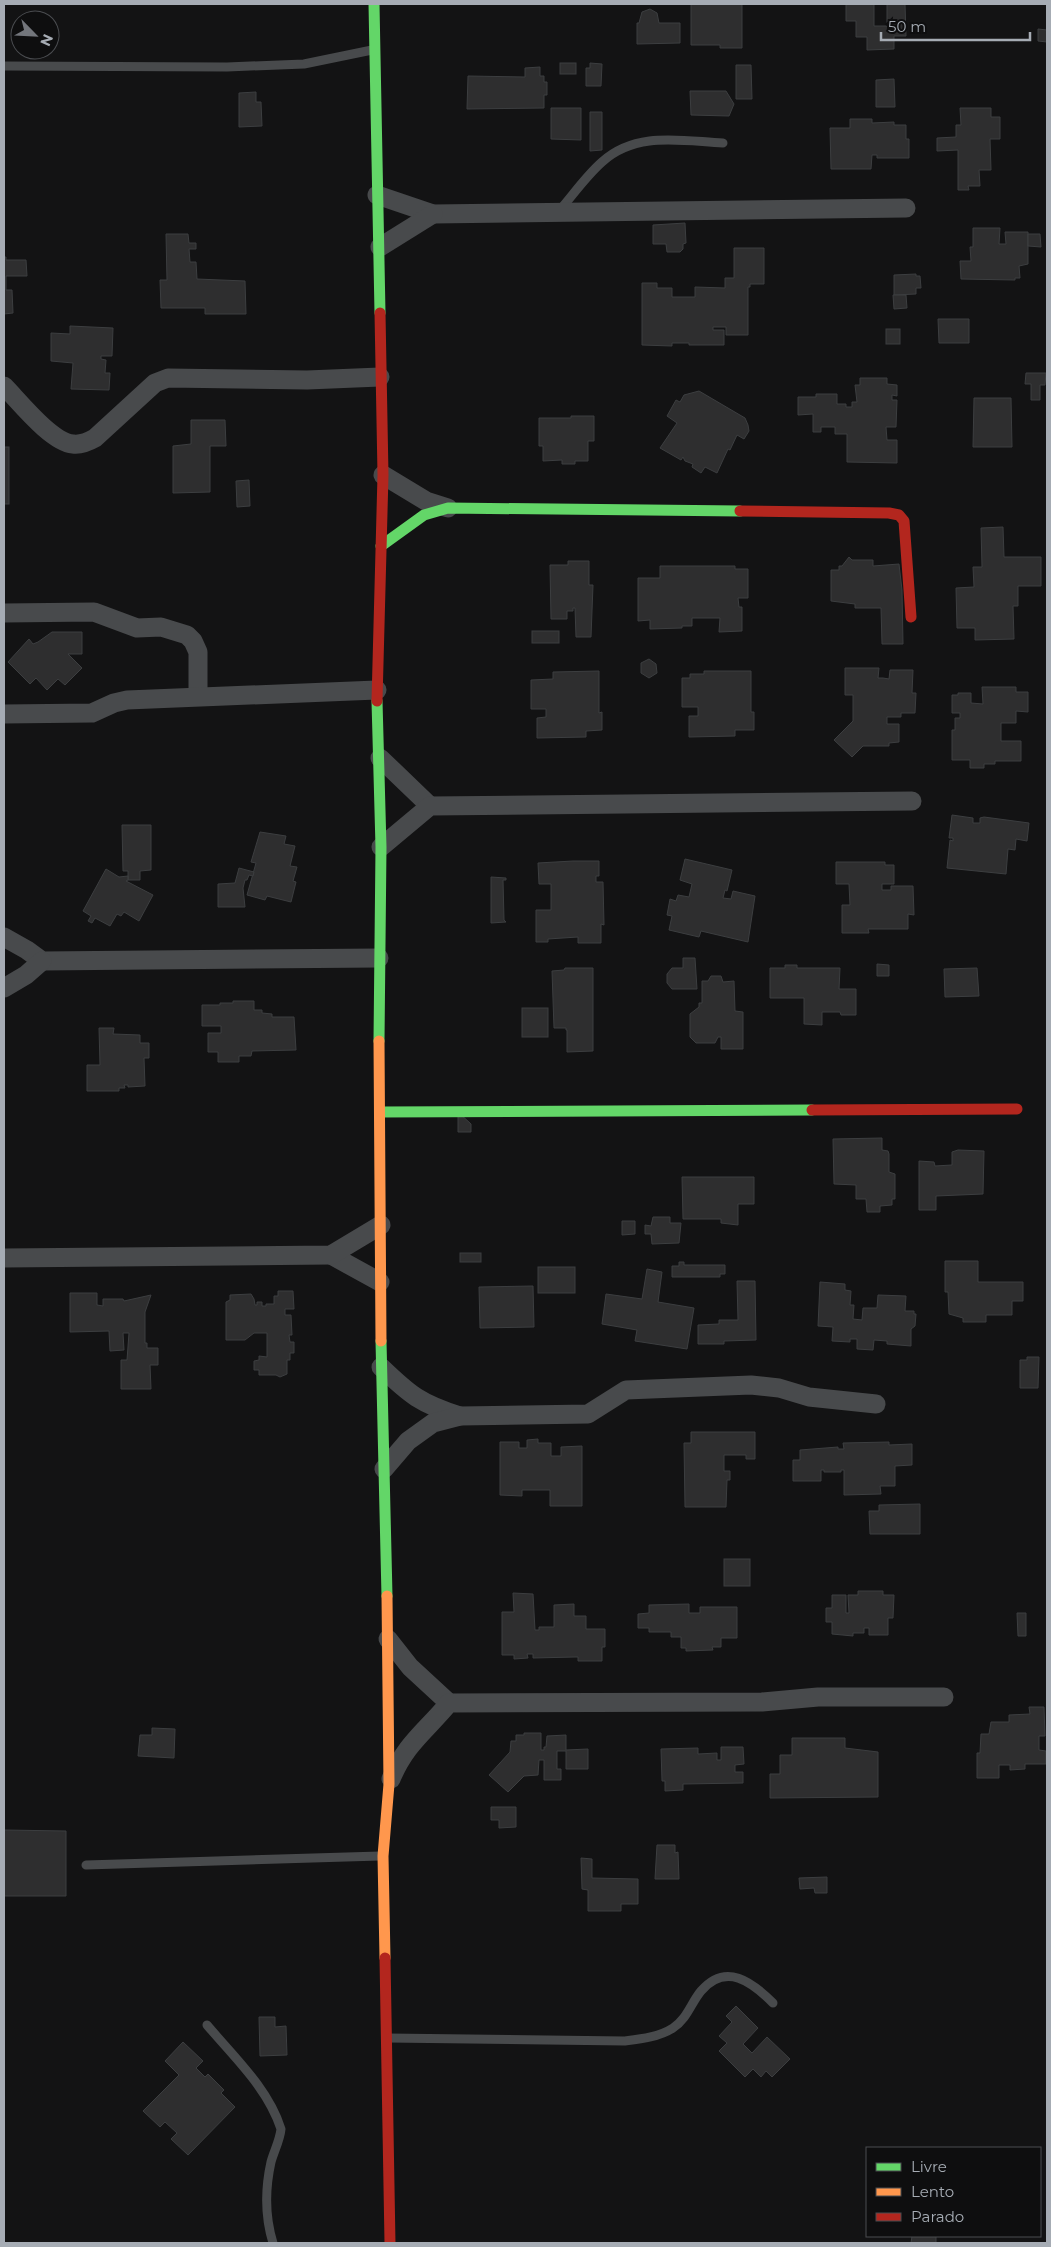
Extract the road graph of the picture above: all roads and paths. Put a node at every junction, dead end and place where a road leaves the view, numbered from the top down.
1 (374, 4) edge
2 (375, 49) junction
3 (4, 66) edge
4 (723, 143) dead end
5 (378, 195) junction
6 (906, 208) dead end
7 (559, 211) junction
8 (434, 214) junction
9 (380, 247) junction
10 (380, 377) junction
11 (4, 386) edge
12 (383, 474) junction
13 (448, 508) junction
14 (381, 546) junction
15 (4, 613) edge
16 (911, 617) dead end
17 (377, 690) junction
18 (198, 696) junction
19 (4, 714) edge
20 (380, 758) junction
21 (912, 801) dead end
22 (430, 806) junction
23 (381, 847) junction
24 (4, 937) edge
25 (379, 958) junction
26 (42, 961) junction
27 (4, 988) edge
28 (1017, 1109) dead end
29 (380, 1112) junction
30 (381, 1225) junction
31 (331, 1255) junction
32 (4, 1258) edge
33 (380, 1282) junction
34 (382, 1368) junction
35 (876, 1404) dead end
36 (460, 1416) junction
37 (384, 1469) junction
38 (388, 1639) junction
39 (944, 1697) dead end
40 (448, 1703) junction
41 (389, 1784) junction
42 (383, 1856) junction
43 (86, 1865) dead end
44 (773, 2003) dead end
45 (207, 2025) dead end
46 (386, 2038) junction
47 (273, 2243) edge
48 (390, 2243) edge

1 - 2 street
2 - 3 lane
2 - 5 street
4 - 7 lane
5 - 8 street
5 - 9 street
6 - 7 street
7 - 8 street
8 - 9 street
9 - 10 street
10 - 11 street
10 - 12 street
12 - 13 street
12 - 14 street
13 - 14 street
13 - 16 street
14 - 17 street
15 - 18 street
17 - 18 street
17 - 20 street
18 - 19 street
20 - 22 street
20 - 23 street
21 - 22 street
22 - 23 street
23 - 25 street
24 - 26 street
25 - 26 street
25 - 29 street
26 - 27 street
28 - 29 street
29 - 30 street
30 - 31 street
30 - 33 street
31 - 32 street
31 - 33 street
33 - 34 street
34 - 36 street
34 - 37 street
35 - 36 street
36 - 37 street
37 - 38 street
38 - 40 street
38 - 41 street
39 - 40 street
40 - 41 street
41 - 42 street
42 - 43 lane
42 - 46 street
44 - 46 lane
45 - 47 lane
46 - 48 street

